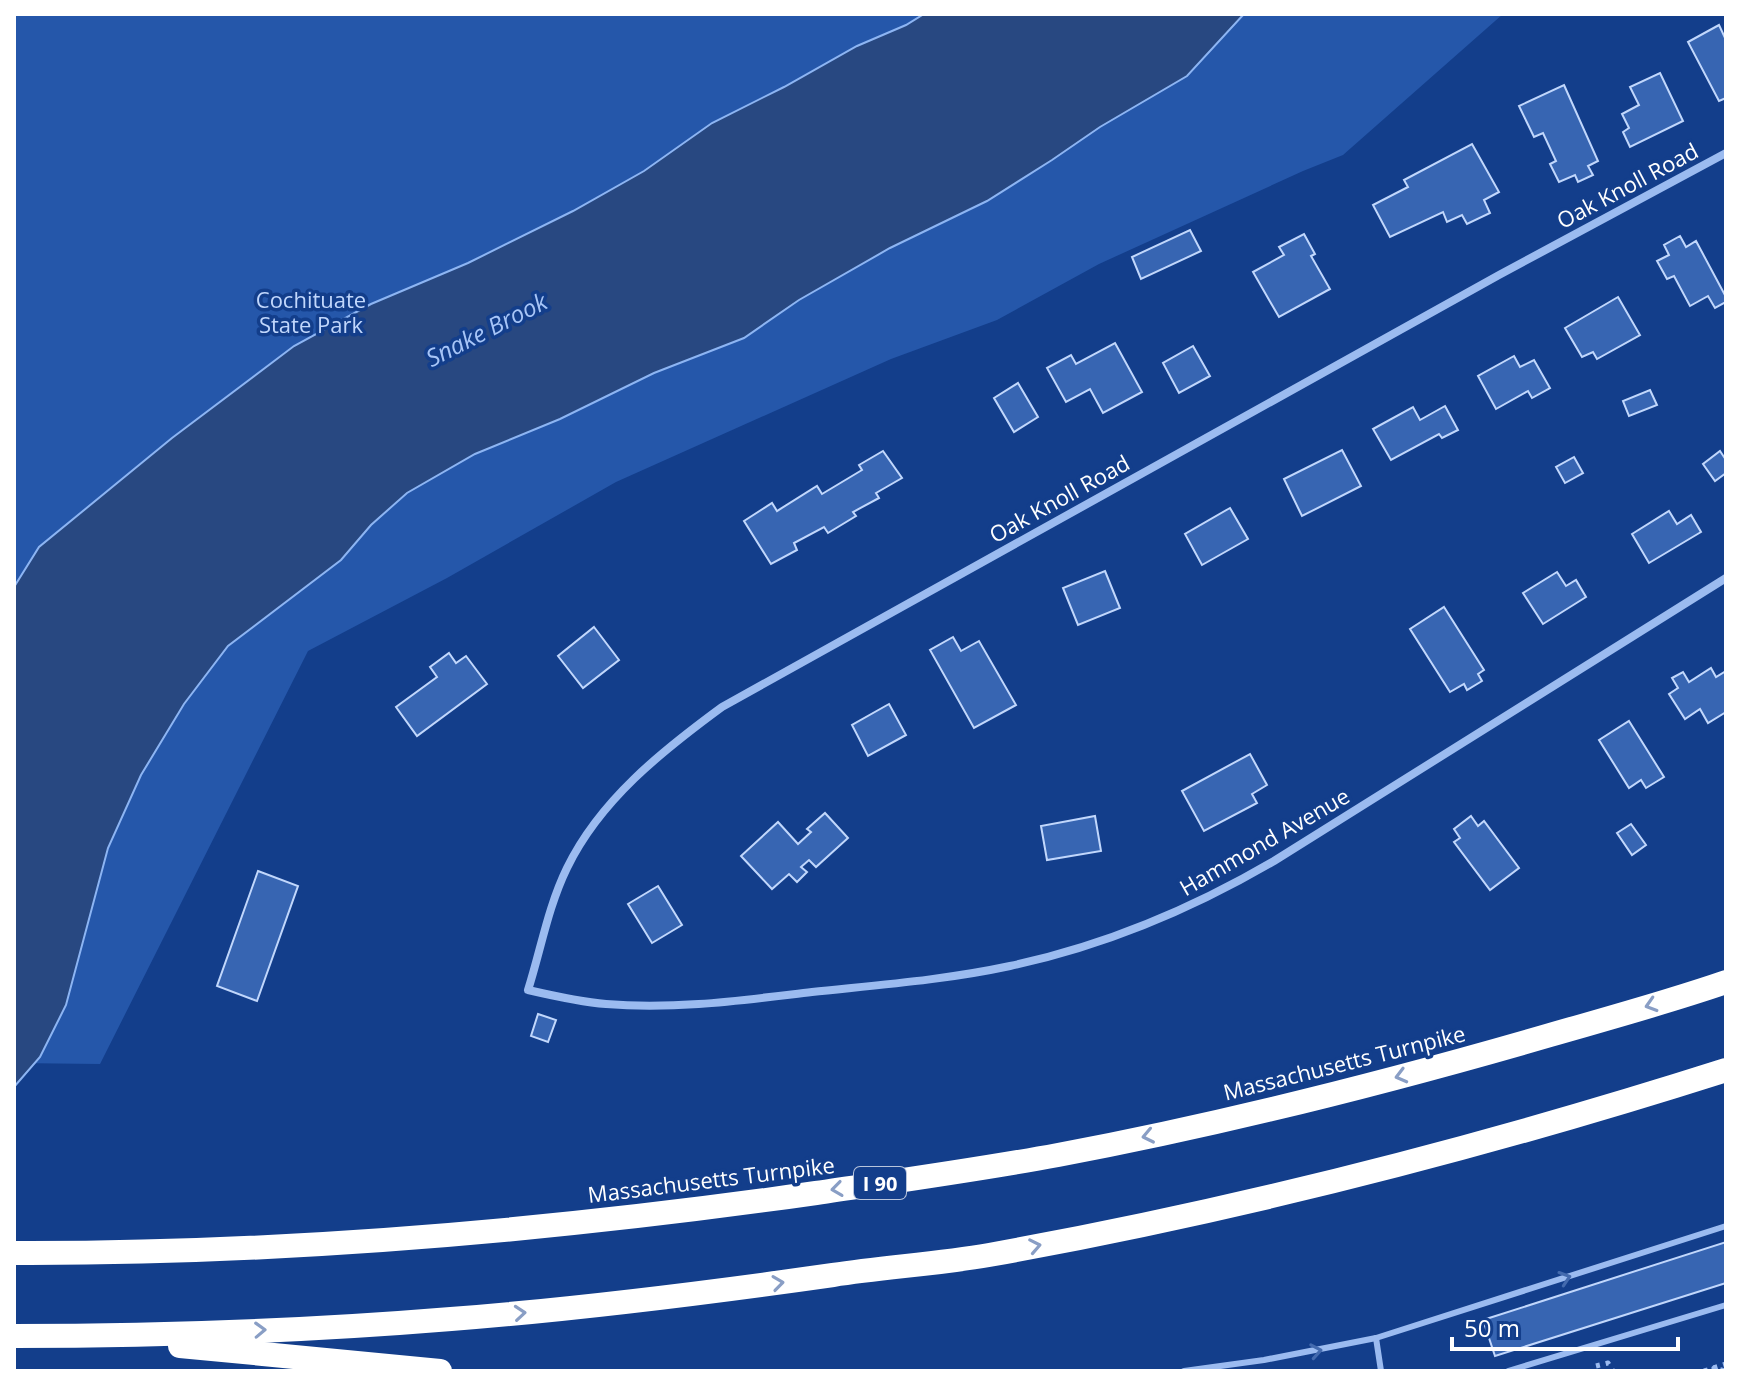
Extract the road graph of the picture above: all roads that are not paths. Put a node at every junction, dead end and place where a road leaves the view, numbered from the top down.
1 (1726, 153) edge
2 (1726, 578) edge
3 (1726, 982) edge
4 (528, 990) joint
5 (1726, 1070) edge
6 (1726, 1226) edge
7 (14, 1253) edge
8 (1726, 1305) edge
9 (14, 1336) edge
10 (71, 1336) junction
11 (1376, 1338) junction
12 (440, 1371) edge
13 (1184, 1371) edge
14 (1381, 1371) edge
15 (1508, 1371) edge

1 - 4 street, Oak Knoll Road
2 - 4 street, Hammond Avenue
3 -> 7 highway, Massachusetts Turnpike / I 90
10 -> 5 highway
11 -> 6 lane
8 - 15 lane
9 - 10 highway
10 - 12 highway
13 -> 11 lane
11 - 14 lane

